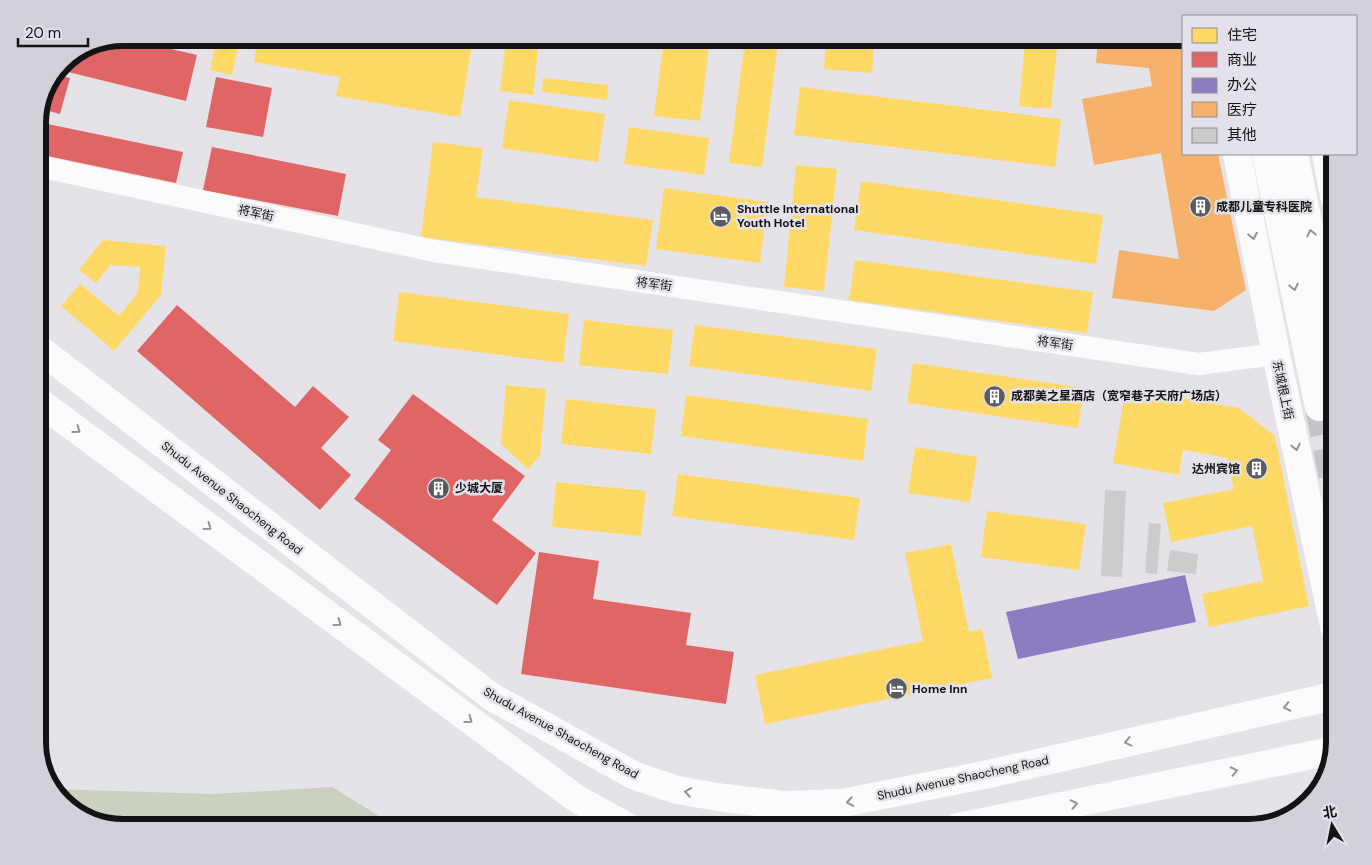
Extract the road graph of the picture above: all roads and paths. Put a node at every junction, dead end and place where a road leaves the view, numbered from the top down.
1 (1237, 155) edge
2 (1266, 155) edge
3 (1294, 155) edge
4 (46, 168) edge
5 (1326, 311) edge
6 (46, 354) edge
7 (1276, 354) junction
8 (46, 407) edge
9 (1319, 407) tunnel mouth
10 (1326, 588) edge
11 (1326, 698) edge
12 (1325, 752) edge
13 (577, 800) junction
14 (601, 819) edge
15 (612, 819) edge
16 (1002, 819) edge

1 -> 7 main road, 东城根上街
2 -> 9 main road
5 -> 3 main road
4 - 7 street, 将军街
11 -> 6 main road, Shudu Avenue Shaocheng Road
7 -> 10 main road, 东城根上街
8 -> 13 main road
16 -> 12 main road
13 - 14 main road
13 - 15 main road

